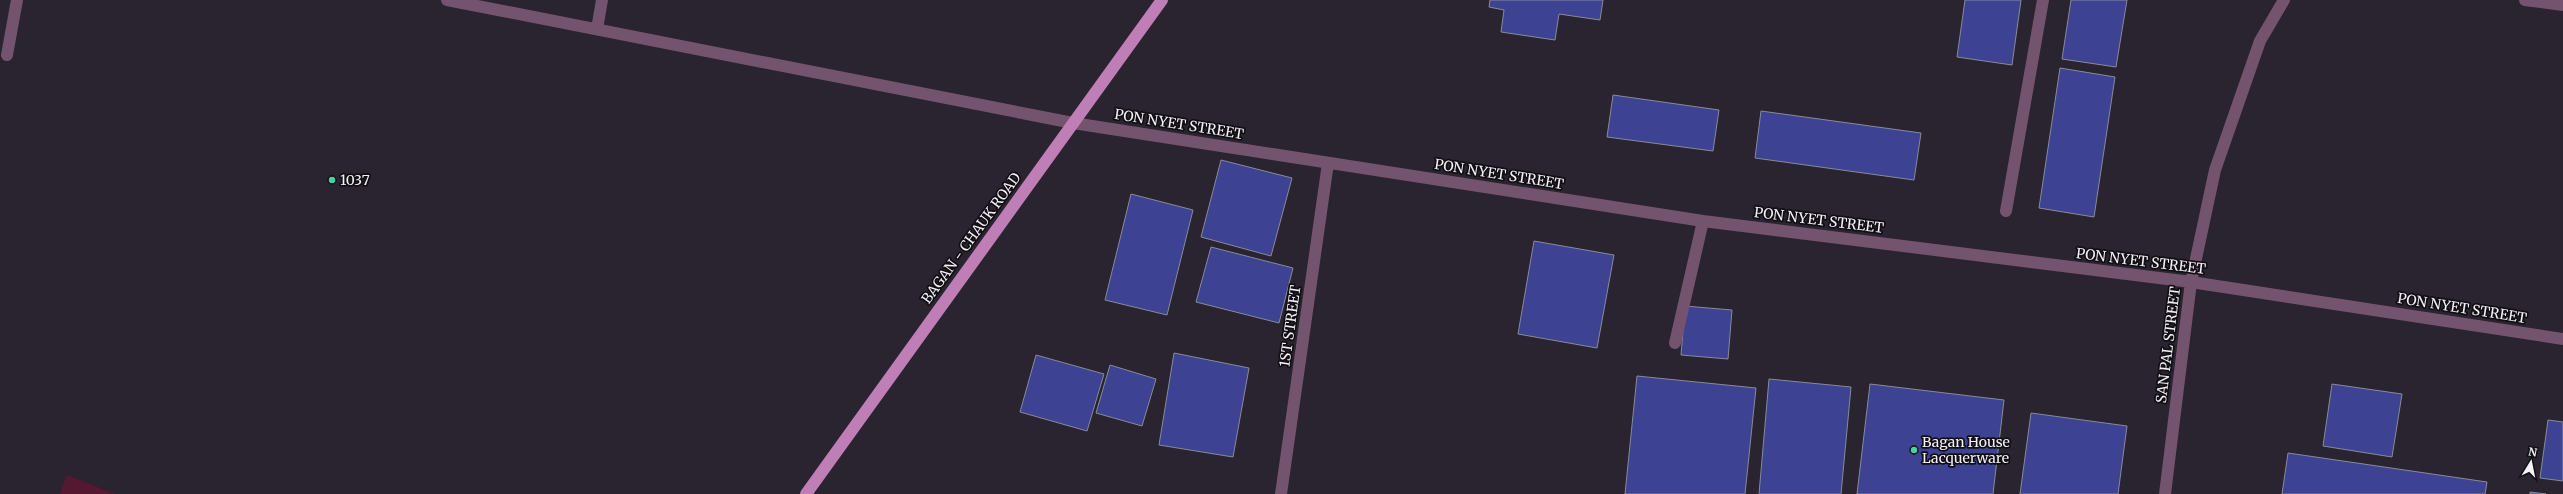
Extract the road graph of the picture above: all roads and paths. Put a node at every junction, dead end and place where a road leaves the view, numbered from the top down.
1 (17, 0) edge
2 (447, 0) edge
3 (602, 0) edge
4 (1162, 0) edge
5 (2043, 0) edge
6 (2284, 0) edge
7 (2525, 0) edge
8 (2563, 5) edge
9 (597, 29) junction
10 (7, 55) dead end
11 (1073, 123) junction
12 (1328, 163) junction
13 (2006, 211) dead end
14 (1703, 221) junction
15 (2191, 282) junction
16 (2563, 339) edge
17 (1674, 343) dead end
18 (806, 494) edge
19 (1281, 494) edge
20 (2165, 494) edge

1 - 10 street
2 - 9 street, PON NYET STREET
3 - 9 street
4 - 11 main road, BAGAN - CHAUK ROAD
5 - 13 street
6 - 15 street, SAN PAL STREET
7 - 8 street
9 - 11 street, PON NYET STREET
11 - 12 street, PON NYET STREET
11 - 18 main road, BAGAN - CHAUK ROAD
12 - 14 street, PON NYET STREET
12 - 19 street, 1ST STREET
14 - 15 street, PON NYET STREET
14 - 17 street
15 - 16 street, PON NYET STREET
15 - 20 street, SAN PAL STREET

